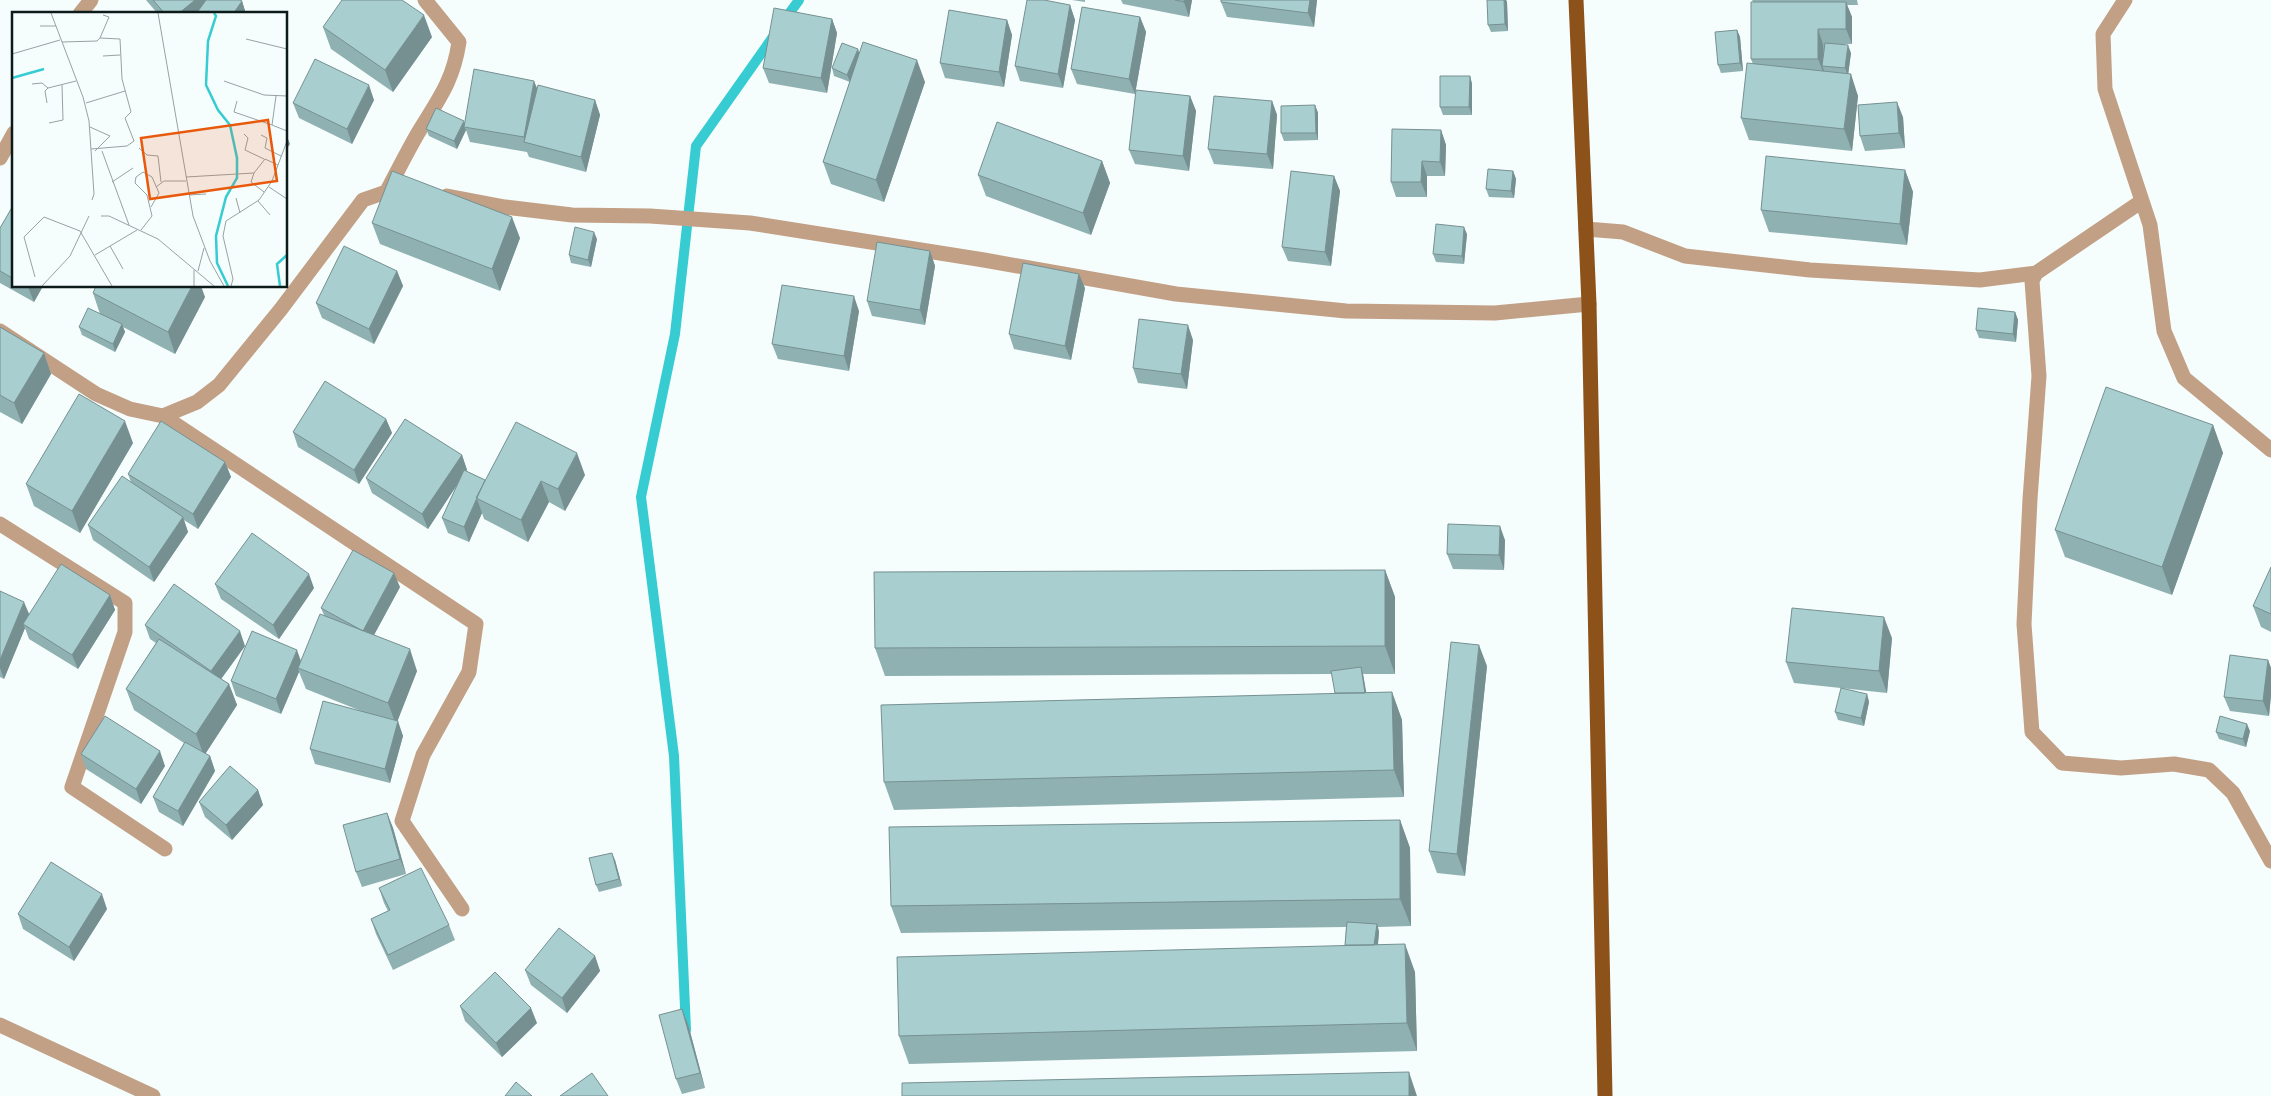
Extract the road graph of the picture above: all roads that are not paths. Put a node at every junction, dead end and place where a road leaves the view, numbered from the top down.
1 (91, 0) edge
2 (425, 0) edge
3 (1576, 0) edge
4 (2125, 0) edge
5 (82, 12) edge
6 (12, 137) edge
7 (0, 158) edge
8 (386, 192) junction
9 (414, 192) edge
10 (432, 194) edge
11 (2142, 202) junction
12 (1586, 229) junction
13 (2036, 273) junction
14 (1589, 304) junction
15 (0, 331) edge
16 (163, 416) junction
17 (2271, 450) edge
18 (0, 524) edge
19 (165, 849) dead end
20 (2271, 861) edge
21 (462, 909) dead end
22 (0, 1025) edge
23 (153, 1096) edge
24 (1605, 1096) edge

1 - 5 street
2 - 8 street
3 - 12 main road
4 - 11 street
6 - 7 street
8 - 9 street
8 - 16 street
10 - 14 street
11 - 13 street
11 - 17 street
12 - 13 street
12 - 14 main road
13 - 20 street
14 - 24 main road
15 - 16 street
16 - 21 street
18 - 19 street
22 - 23 street

